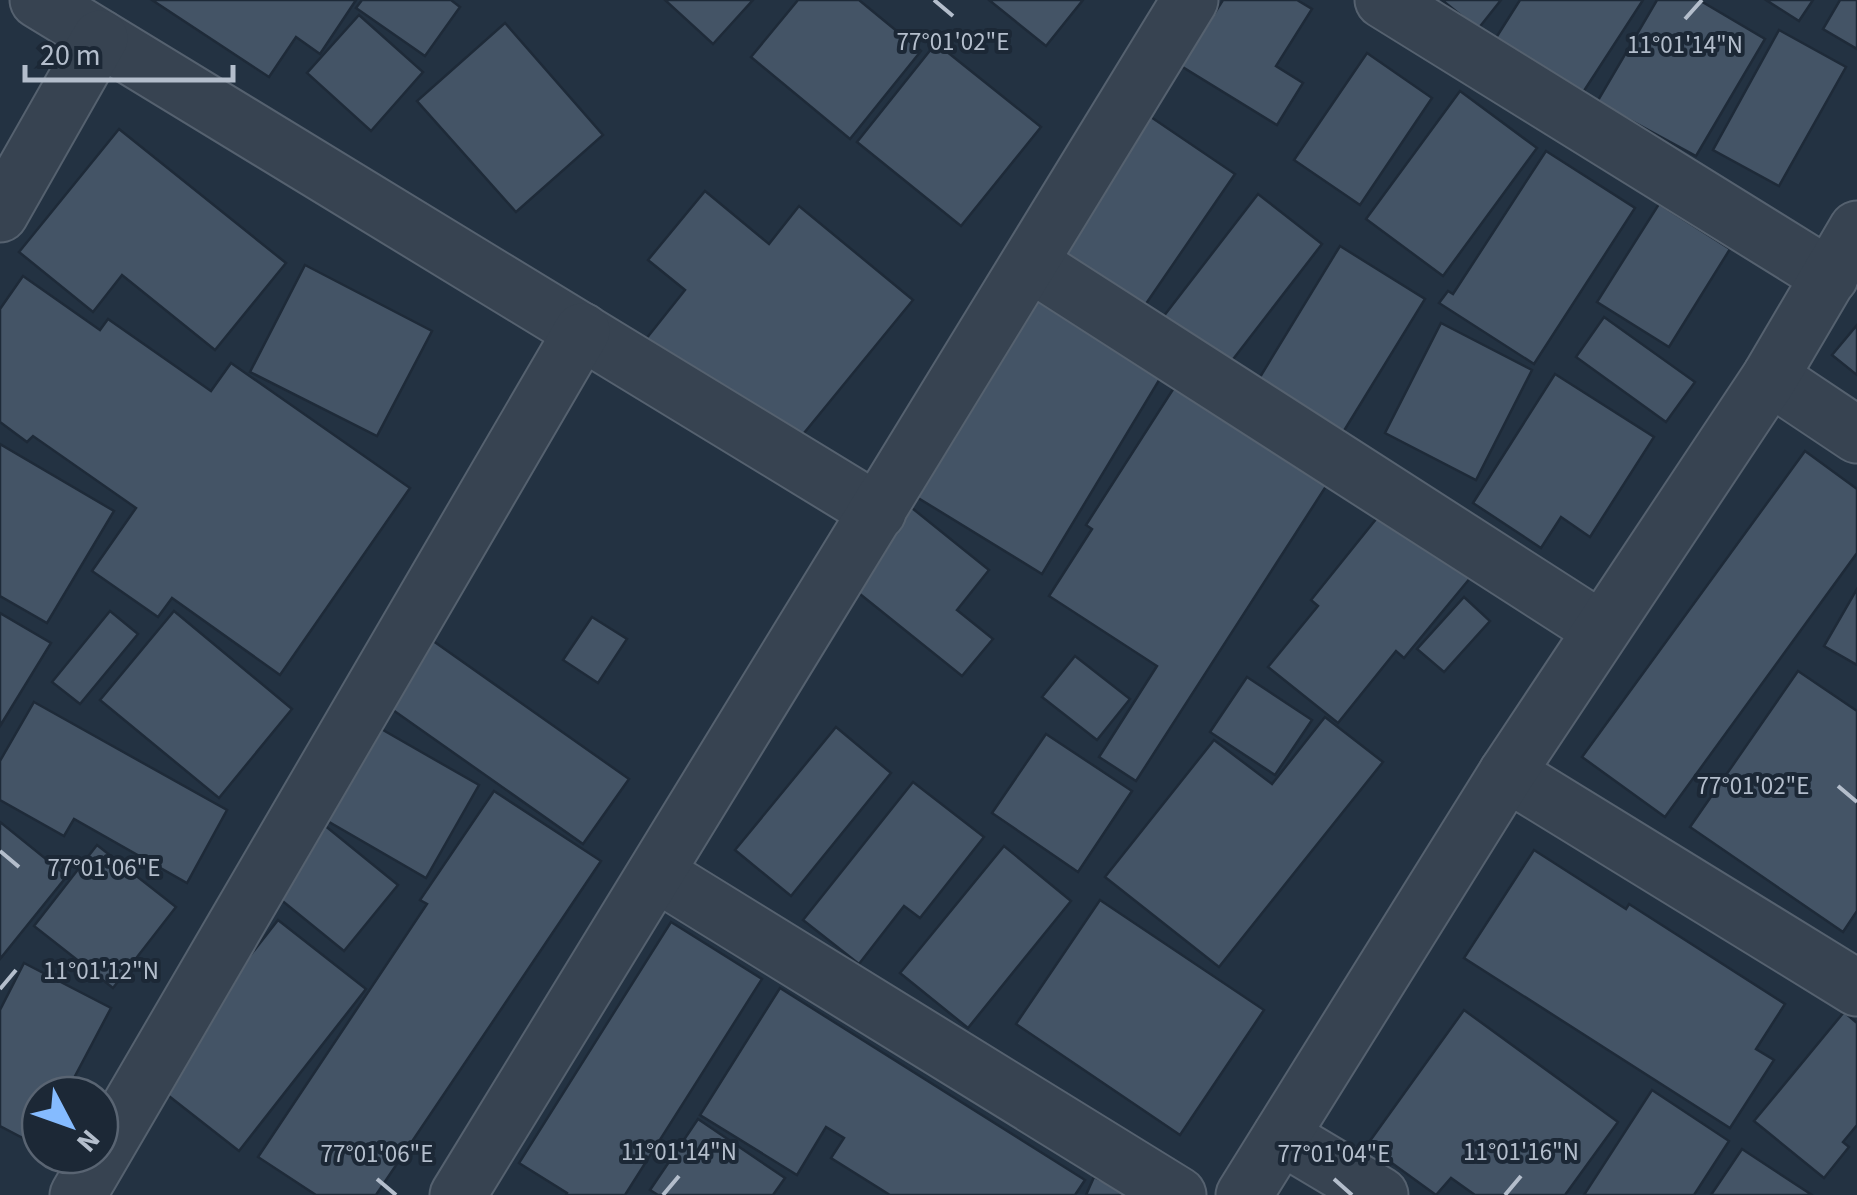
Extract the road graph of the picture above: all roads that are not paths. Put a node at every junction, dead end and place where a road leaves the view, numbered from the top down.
1 (38, 0) edge
2 (1190, 0) edge
3 (1383, 0) edge
4 (100, 38) junction
5 (0, 214) edge
6 (1857, 229) edge
7 (1030, 262) junction
8 (1830, 277) junction
9 (582, 331) junction
10 (1770, 377) junction
11 (1857, 435) edge
12 (878, 512) junction
13 (1600, 629) junction
14 (1507, 772) junction
15 (656, 873) junction
16 (1857, 988) edge
17 (1281, 1136) junction
18 (78, 1195) edge
19 (458, 1195) edge
20 (1178, 1195) edge
21 (1244, 1195) edge
22 (1380, 1195) edge

1 - 4 street
2 - 7 street
3 - 8 street
4 - 5 street
4 - 9 street
6 - 8 street
7 - 12 street
7 - 13 street
8 - 10 street
9 - 12 street
9 - 18 street
10 - 11 street
10 - 13 street
12 - 15 street
13 - 14 street
14 - 16 street
14 - 17 street
15 - 19 street
15 - 20 street
17 - 21 street
17 - 22 street

